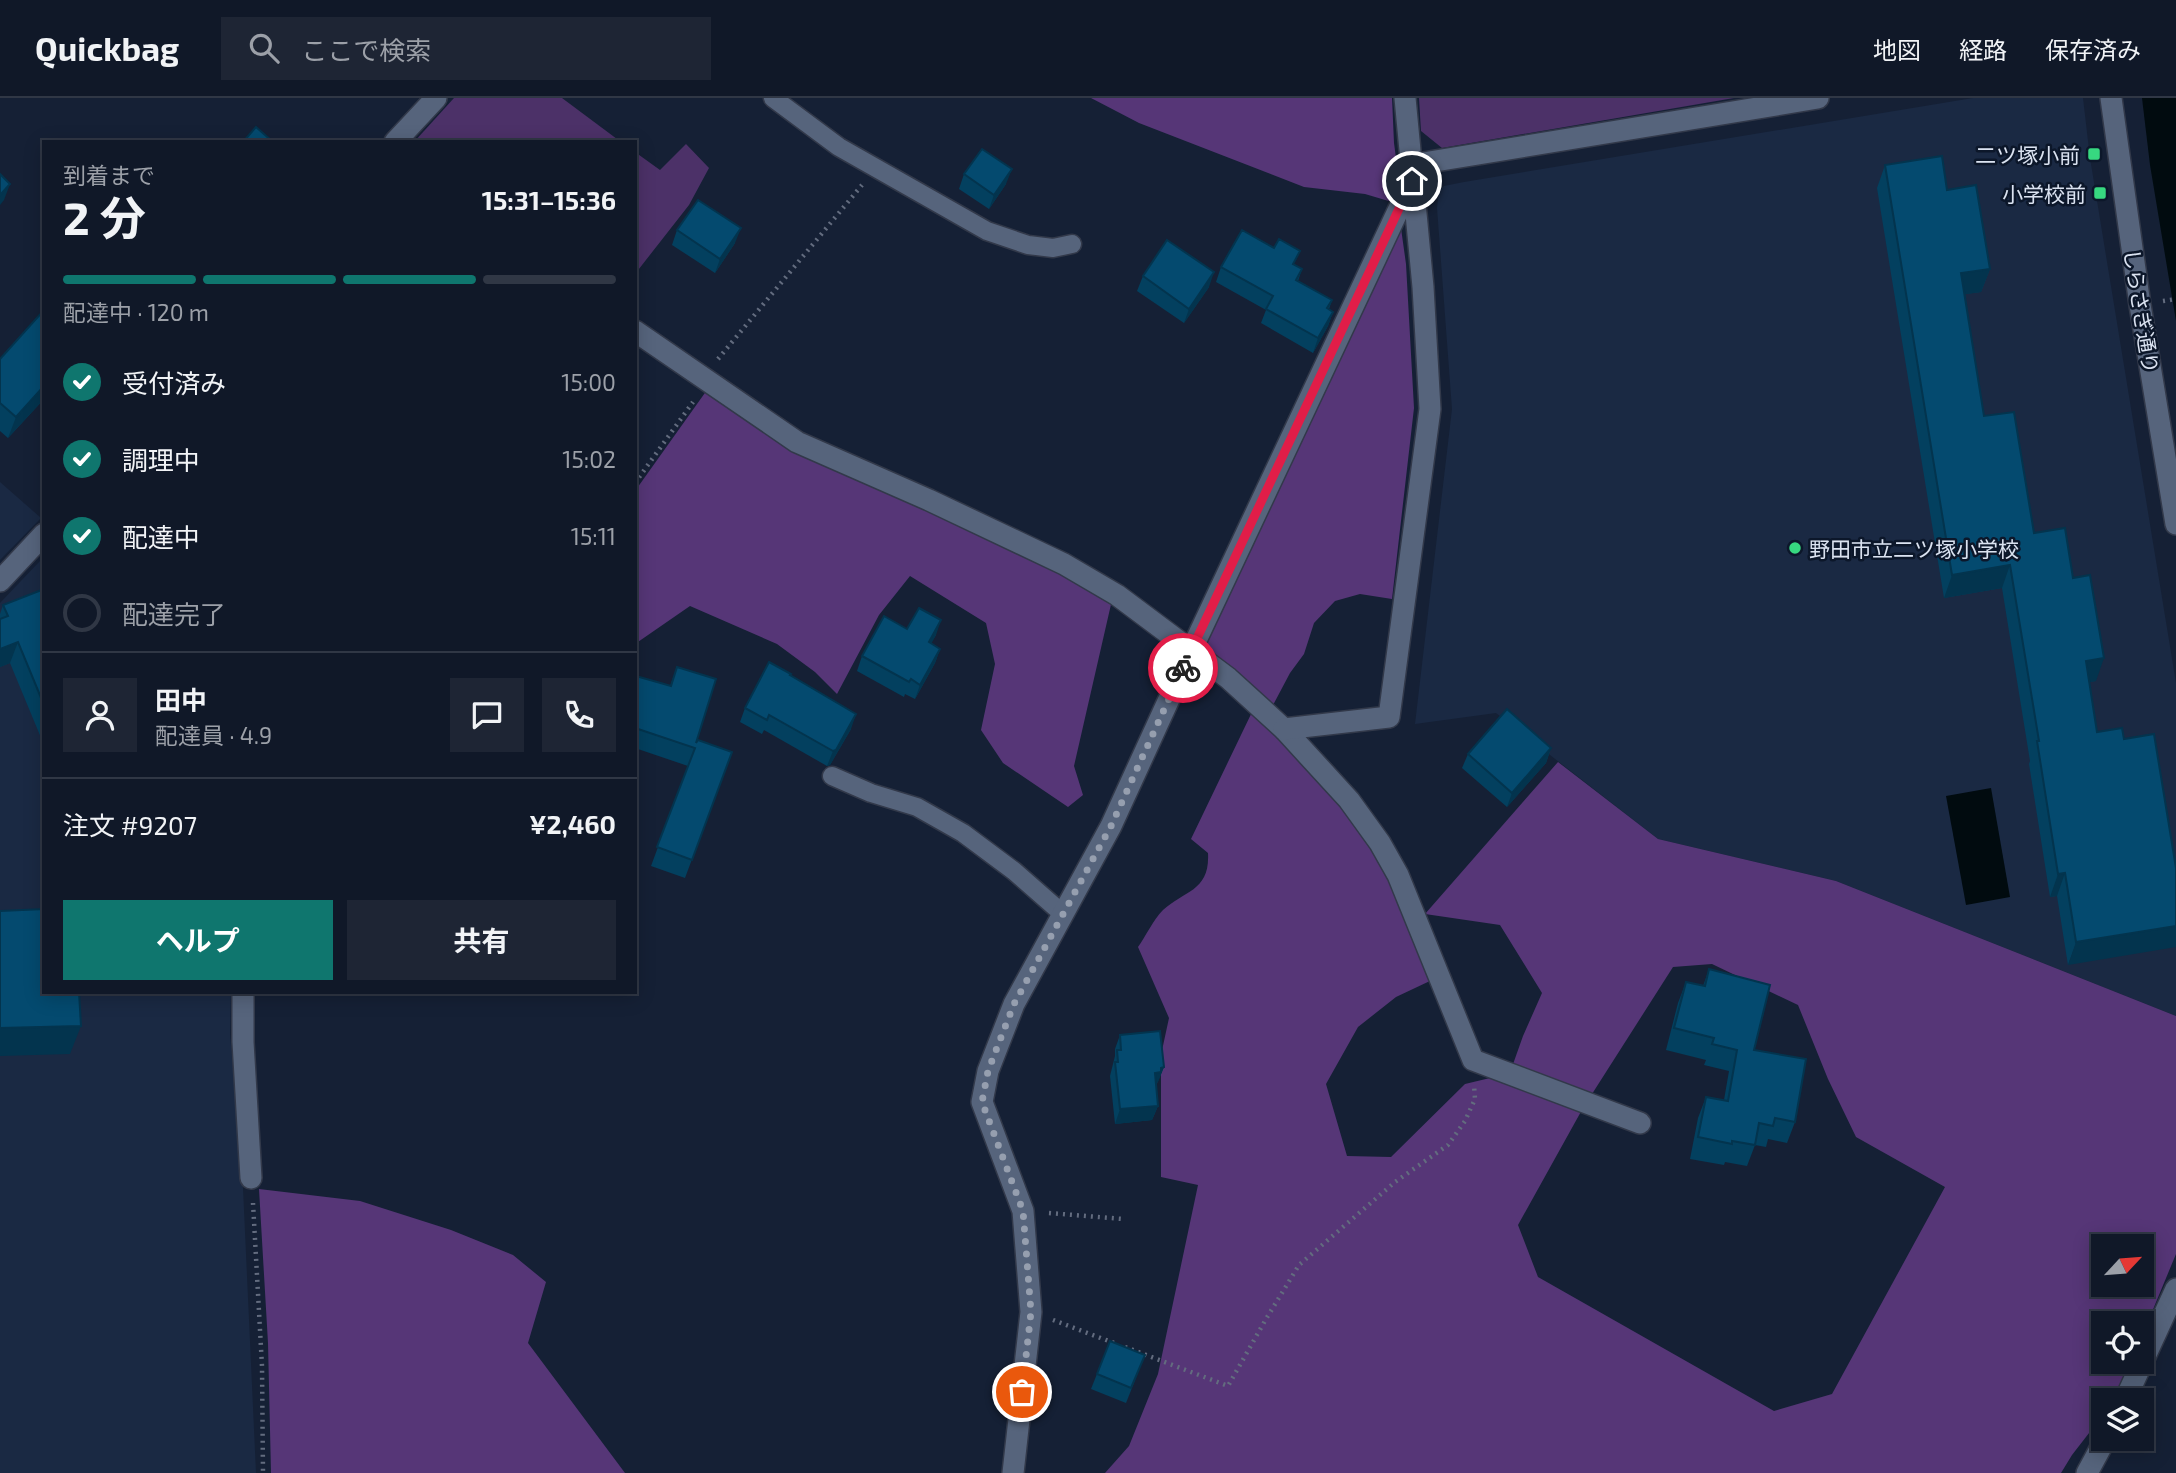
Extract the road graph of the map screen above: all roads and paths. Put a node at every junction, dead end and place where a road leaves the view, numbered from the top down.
1 (436, 98) edge
2 (773, 98) edge
3 (1405, 98) edge
4 (1818, 98) edge
5 (2111, 98) edge
6 (1772, 102) edge
7 (397, 140) edge
8 (876, 168) junction
9 (1411, 173) junction
10 (1073, 244) dead end
11 (2176, 299) edge
12 (2168, 300) dead end
13 (637, 332) edge
14 (705, 379) junction
15 (637, 480) edge
16 (2176, 524) edge
17 (42, 536) edge
18 (0, 581) edge
19 (1191, 651) junction
20 (1284, 729) junction
21 (832, 776) dead end
22 (1063, 914) junction
23 (243, 994) edge
24 (1473, 1060) junction
25 (1640, 1123) dead end
26 (251, 1178) joint
27 (1023, 1211) junction
28 (1123, 1219) dead end
29 (2176, 1289) edge
30 (1031, 1312) junction
31 (2131, 1388) edge
32 (2099, 1451) edge
33 (263, 1473) edge
34 (1013, 1473) edge
35 (2087, 1473) edge

1 - 7 street
2 - 8 lane
3 - 9 street
4 - 6 street
5 - 16 street, しらさぎ通り
6 - 9 street
8 - 10 lane
8 - 14 path
9 - 19 street
9 - 20 street
11 - 12 path
13 - 14 street
14 - 15 path
14 - 19 street
17 - 18 street
19 - 20 street
19 - 22 street
20 - 24 street
21 - 22 lane
22 - 27 street
23 - 26 street
24 - 25 street
24 - 30 path
26 - 33 path
27 - 28 path
27 - 30 street
29 - 31 street
30 - 34 street
32 - 35 street

